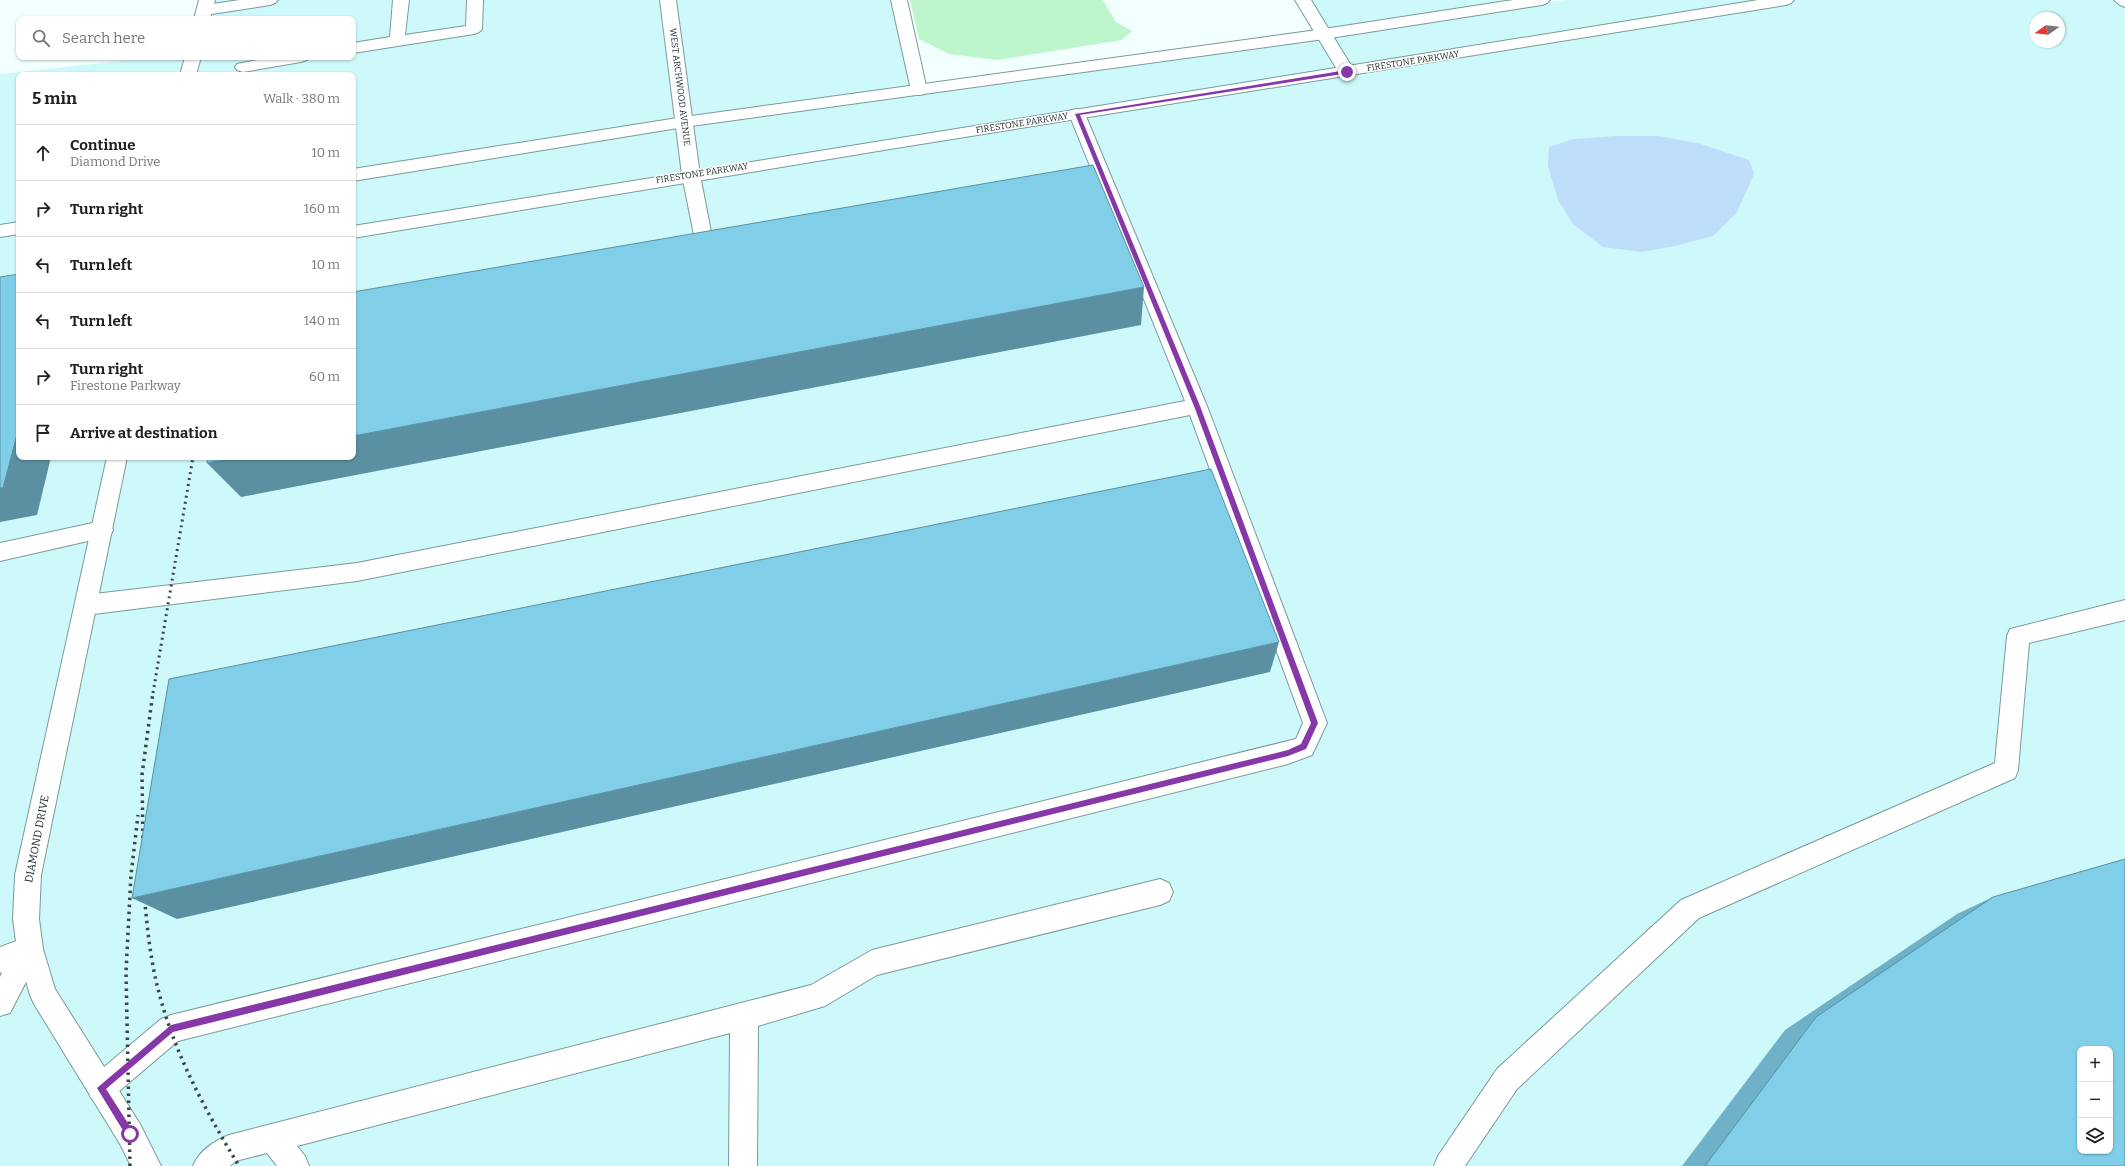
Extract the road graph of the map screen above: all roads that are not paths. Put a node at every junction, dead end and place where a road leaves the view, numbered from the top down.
1 (270, 0) edge
2 (401, 0) edge
3 (476, 0) edge
4 (668, 0) edge
5 (899, 0) edge
6 (1302, 0) edge
7 (1542, 0) edge
8 (1786, 0) edge
9 (2122, 0) edge
10 (2125, 2) edge
11 (1502, 3) edge
12 (205, 10) edge
13 (1324, 34) junction
14 (397, 41) junction
15 (356, 48) edge
16 (192, 60) edge
17 (284, 60) edge
18 (243, 67) dead end
19 (189, 72) edge
20 (1347, 72) junction
21 (919, 90) junction
22 (1077, 114) junction
23 (684, 122) junction
24 (356, 175) edge
25 (691, 175) junction
26 (16, 228) edge
27 (0, 231) edge
28 (356, 231) edge
29 (743, 233) edge
30 (1197, 406) junction
31 (116, 460) edge
32 (102, 530) junction
33 (0, 552) edge
34 (86, 605) junction
35 (2125, 610) edge
36 (1160, 892) dead end
37 (30, 949) junction
38 (0, 960) edge
39 (0, 1003) edge
40 (744, 1016) junction
41 (101, 1088) junction
42 (273, 1138) junction
43 (147, 1166) edge
44 (207, 1166) edge
45 (295, 1166) edge
46 (743, 1166) edge
47 (1448, 1166) edge

1 - 12 street
2 - 14 street
3 - 14 street
4 - 23 street, WEST ARCHWOOD AVENUE
5 - 21 street
6 - 13 street
7 - 11 street
8 - 20 street, FIRESTONE PARKWAY
9 - 10 street
11 - 13 street
13 - 20 street
13 - 21 street
14 - 15 street
16 - 19 street
17 - 18 street
20 - 22 street, FIRESTONE PARKWAY
21 - 23 street
22 - 25 street, FIRESTONE PARKWAY
22 - 30 street
23 - 24 street
23 - 25 street, WEST ARCHWOOD AVENUE
25 - 28 street, FIRESTONE PARKWAY
25 - 29 street, WEST ARCHWOOD AVENUE
26 - 27 street
30 - 34 street
30 - 41 street
31 - 32 street, DIAMOND DRIVE
32 - 33 street
32 - 34 street, DIAMOND DRIVE
34 - 37 street, DIAMOND DRIVE
35 - 47 street
36 - 40 street
37 - 38 street
37 - 39 street
37 - 41 street, DIAMOND DRIVE
40 - 42 street
40 - 46 street
41 - 43 street, DIAMOND DRIVE
42 - 44 street
42 - 45 street

